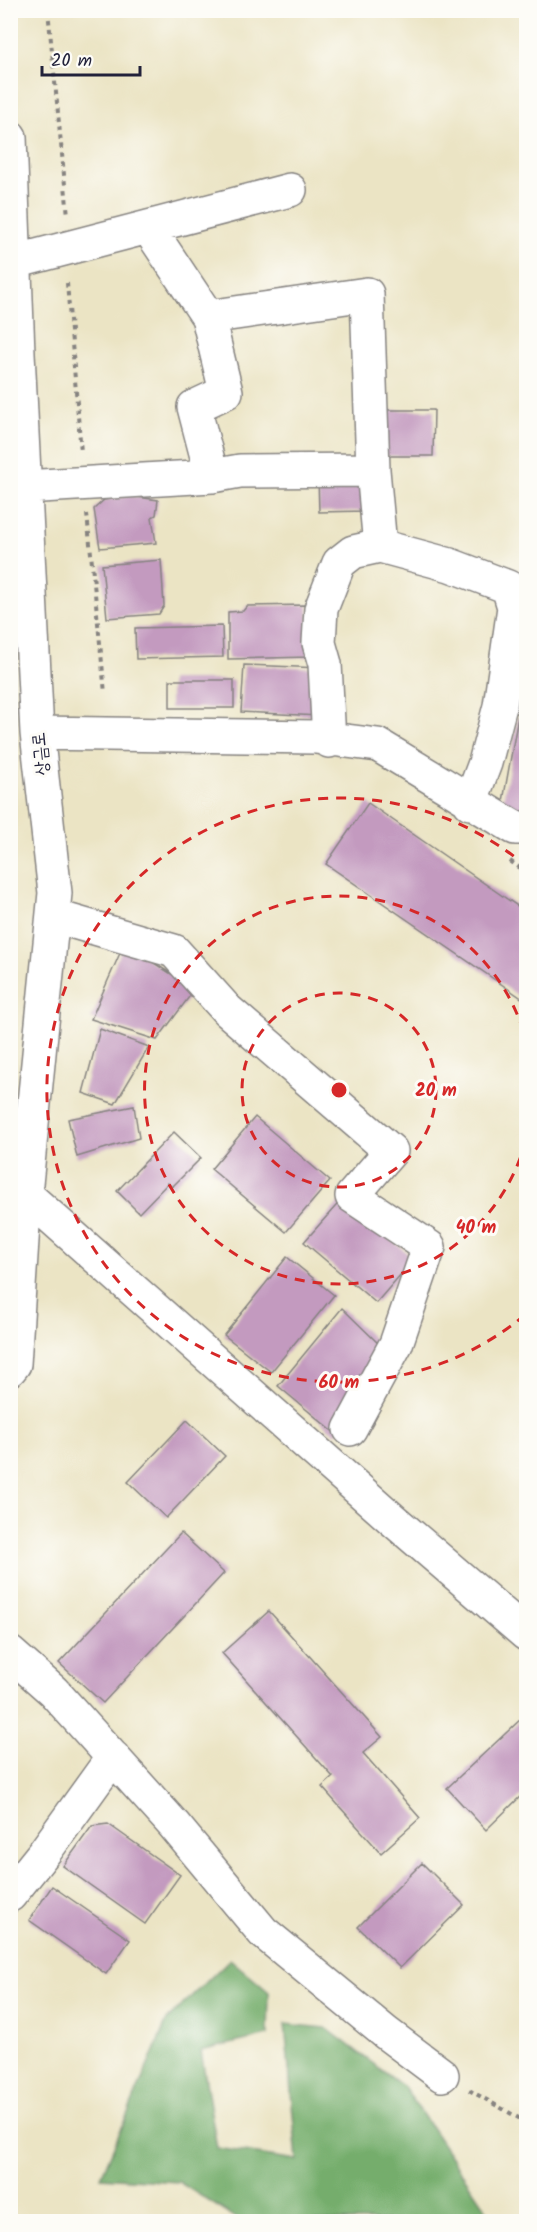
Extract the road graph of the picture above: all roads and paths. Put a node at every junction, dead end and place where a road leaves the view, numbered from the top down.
1 (48, 10) edge
2 (10, 137) edge
3 (290, 190) dead end
4 (69, 226) dead end
5 (148, 226) junction
6 (13, 262) edge
7 (67, 279) dead end
8 (208, 317) junction
9 (82, 456) dead end
10 (373, 470) junction
11 (212, 476) junction
12 (24, 487) junction
13 (87, 512) dead end
14 (380, 546) junction
15 (105, 693) dead end
16 (37, 733) junction
17 (329, 741) junction
18 (470, 802) junction
19 (526, 828) edge
20 (53, 916) junction
21 (25, 1194) junction
22 (10, 1369) edge
23 (350, 1429) dead end
24 (526, 1634) edge
25 (10, 1653) edge
26 (113, 1757) junction
27 (10, 1895) edge
28 (442, 2075) joint
29 (526, 2122) edge

1 - 4 path
2 - 6 street, 상금로
3 - 5 street
5 - 6 street
5 - 8 street
6 - 12 street, 상금로
7 - 9 path
8 - 10 street
8 - 11 street
10 - 11 street
10 - 14 street
11 - 12 street
12 - 16 street, 상금로
13 - 15 path
14 - 17 street
14 - 18 street
16 - 17 street
16 - 20 street, 상금로
17 - 18 street
18 - 19 street
20 - 21 street, 상금로
20 - 23 street
21 - 22 street, 상금로
21 - 24 street
25 - 26 street
26 - 27 street
26 - 28 street
28 - 29 path

